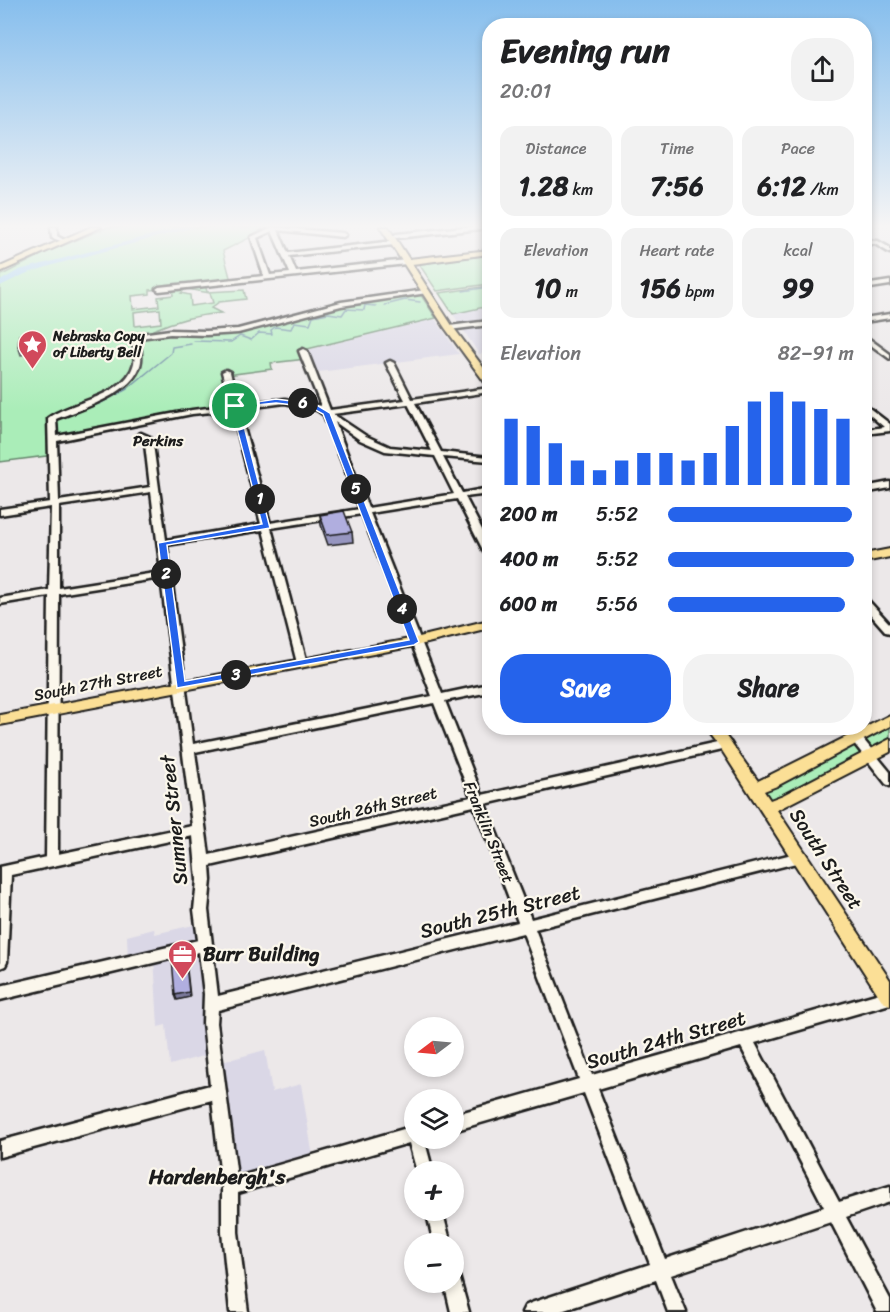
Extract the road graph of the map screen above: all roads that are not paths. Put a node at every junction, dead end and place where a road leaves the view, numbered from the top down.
1 (166, 288) edge
2 (423, 288) edge
3 (427, 288) edge
4 (159, 289) dead end
5 (425, 292) junction
6 (890, 316) edge
7 (872, 319) edge
8 (482, 324) edge
9 (453, 328) junction
10 (872, 343) edge
11 (303, 351) dead end
12 (890, 357) edge
13 (390, 363) dead end
14 (226, 372) dead end
15 (482, 372) edge
16 (482, 391) edge
17 (410, 401) junction
18 (235, 406) junction
19 (326, 413) junction
20 (872, 413) edge
21 (890, 428) edge
22 (872, 431) edge
23 (890, 434) edge
24 (141, 435) dead end
25 (872, 436) edge
26 (54, 439) junction
27 (438, 453) junction
28 (482, 458) edge
29 (890, 485) edge
30 (872, 488) edge
31 (155, 489) junction
32 (482, 491) edge
33 (460, 495) junction
34 (55, 504) junction
35 (364, 510) junction
36 (0, 512) edge
37 (267, 526) junction
38 (482, 538) edge
39 (162, 543) junction
40 (890, 553) edge
41 (872, 556) edge
42 (166, 574) junction
43 (54, 592) junction
44 (0, 601) edge
45 (872, 610) edge
46 (482, 626) edge
47 (890, 630) edge
48 (482, 633) edge
49 (414, 642) junction
50 (302, 663) junction
51 (180, 686) junction
52 (482, 689) edge
53 (437, 699) junction
54 (53, 710) junction
55 (0, 720) edge
56 (890, 720) edge
57 (872, 726) edge
58 (718, 735) edge
59 (721, 735) edge
60 (849, 735) edge
61 (854, 735) edge
62 (726, 745) junction
63 (890, 745) edge
64 (188, 749) junction
65 (870, 755) junction
66 (890, 781) edge
67 (754, 788) junction
68 (477, 800) junction
69 (767, 808) junction
70 (199, 830) junction
71 (800, 858) junction
72 (52, 861) junction
73 (203, 861) junction
74 (2, 872) edge
75 (526, 926) junction
76 (205, 945) junction
77 (0, 962) edge
78 (0, 993) edge
79 (890, 996) edge
80 (210, 1005) junction
81 (745, 1039) junction
82 (587, 1084) junction
83 (218, 1091) junction
84 (464, 1120) edge
85 (404, 1137) edge
86 (0, 1149) edge
87 (230, 1187) junction
88 (890, 1194) edge
89 (835, 1212) junction
90 (660, 1269) junction
91 (456, 1293) edge
92 (238, 1312) edge
93 (460, 1312) edge
94 (531, 1312) edge
95 (677, 1312) edge
96 (887, 1312) edge

1 - 4 street
2 - 5 main road
3 - 9 main road
5 - 9 main road
5 - 26 street
6 - 7 street
8 - 9 street
9 - 15 main road
10 - 12 street
11 - 19 street, Franklin Street
13 - 17 street
14 - 18 street
16 - 17 street
17 - 19 street
17 - 27 street
18 - 19 street
18 - 26 street
18 - 37 street
19 - 27 street
19 - 35 street, Franklin Street
20 - 21 street
21 - 22 street
23 - 25 street
24 - 31 street, Sumner Street
26 - 34 street
27 - 28 street
27 - 33 street
29 - 30 street
31 - 34 street
31 - 39 street, Sumner Street
32 - 33 street
33 - 35 street
33 - 38 street
34 - 36 street
34 - 43 street
35 - 37 street
35 - 49 street, Franklin Street
37 - 39 street
37 - 50 street
39 - 42 street, Sumner Street
40 - 41 main road
42 - 43 street
42 - 51 street, Sumner Street
43 - 44 street
43 - 54 street
45 - 47 street
46 - 49 main road, South 27th Street
48 - 49 main road, South 27th Street
49 - 50 main road, South 27th Street
49 - 53 street, Franklin Street
50 - 51 main road, South 27th Street
51 - 54 main road, South 27th Street
51 - 64 street, Sumner Street
52 - 53 street
53 - 64 street
53 - 68 street, Franklin Street
54 - 55 main road, South 27th Street
54 - 72 street
56 - 57 main road
58 - 62 main road, South Street
59 - 62 main road, South Street
60 - 67 main road
61 - 65 street
62 - 67 main road, South Street
62 - 68 street, South 26th Street
63 - 65 main road
64 - 70 street, Sumner Street
65 - 66 street
65 - 69 main road
67 - 69 main road, South Street
68 - 73 street, South 26th Street
68 - 75 street, Franklin Street
69 - 71 main road, South Street
70 - 72 street
70 - 73 street, Sumner Street
71 - 75 street, South 25th Street
71 - 79 main road, South Street
72 - 74 street
73 - 76 street, Sumner Street
74 - 77 street
75 - 80 street, South 25th Street
75 - 82 street, Franklin Street
76 - 78 street
76 - 80 street, Sumner Street
79 - 81 street, South 24th Street
80 - 83 street, Sumner Street
81 - 82 street, South 24th Street
81 - 89 street
82 - 84 street, South 24th Street
82 - 90 street, Franklin Street
83 - 86 street
83 - 87 street, Sumner Street
85 - 87 street
87 - 92 street, Sumner Street
88 - 89 street
89 - 90 street
89 - 96 street
90 - 94 street
90 - 95 street, Franklin Street
91 - 93 street

